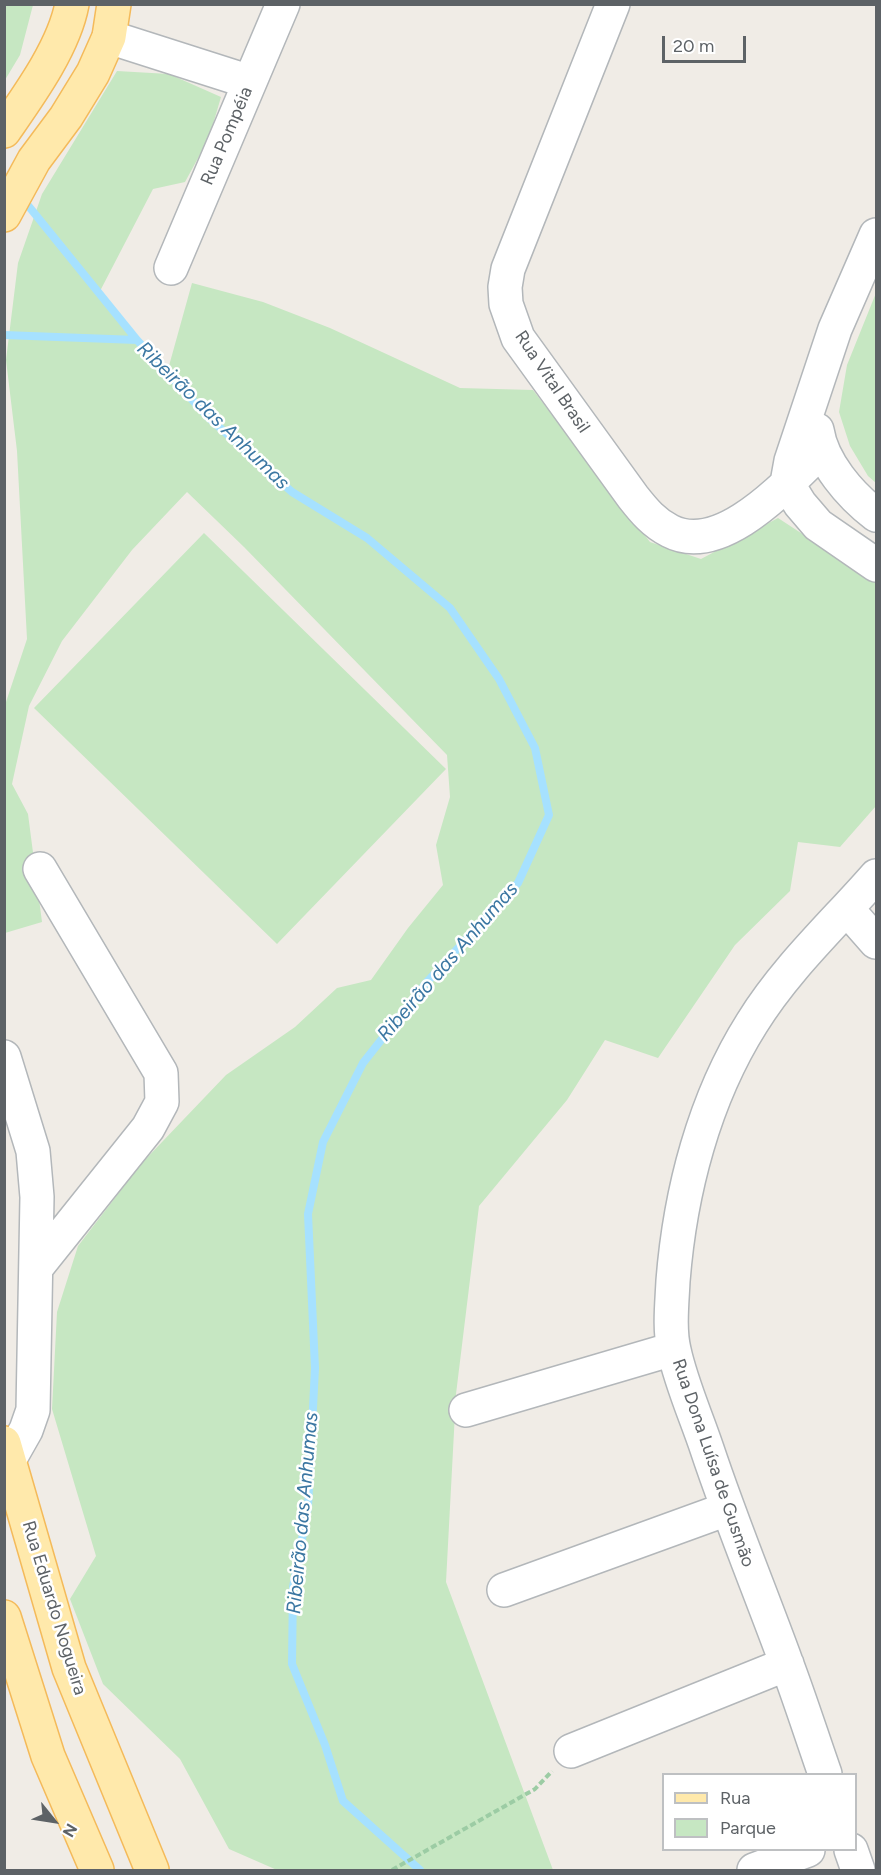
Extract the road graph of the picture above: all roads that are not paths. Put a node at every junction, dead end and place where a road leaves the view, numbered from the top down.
1 (72, 4) edge
2 (114, 4) edge
3 (283, 4) edge
4 (613, 4) edge
5 (109, 38) junction
6 (250, 82) junction
7 (4, 131) edge
8 (4, 215) edge
9 (876, 235) edge
10 (171, 267) dead end
11 (813, 396) junction
12 (822, 450) junction
13 (787, 483) junction
14 (876, 515) edge
15 (876, 565) edge
16 (40, 869) dead end
17 (876, 876) edge
18 (847, 909) junction
19 (876, 942) edge
20 (4, 1057) edge
21 (36, 1268) junction
22 (673, 1349) junction
23 (466, 1410) dead end
24 (7, 1452) edge
25 (727, 1509) junction
26 (504, 1590) dead end
27 (4, 1617) edge
28 (787, 1664) junction
29 (571, 1751) road end
30 (825, 1773) edge
31 (805, 1851) edge
32 (851, 1851) edge
33 (97, 1870) edge
34 (152, 1870) edge
35 (754, 1870) edge
36 (858, 1870) edge

1 - 7 main road
2 - 5 main road
3 - 6 street, Rua Pompéia
4 - 13 street, Rua Vital Brasil
5 - 6 street
5 - 8 main road
6 - 10 street, Rua Pompéia
9 - 11 street
11 - 12 street
11 - 13 street
12 - 13 street, Rua Vital Brasil
12 - 14 street
13 - 15 street
16 - 21 street
17 - 18 street, Rua Dona Luísa de Gusmão
18 - 19 street
18 - 22 street, Rua Dona Luísa de Gusmão
20 - 21 street
21 - 24 street
22 - 23 street
22 - 25 street, Rua Dona Luísa de Gusmão
24 - 34 main road, Rua Eduardo Nogueira
25 - 26 street
25 - 28 street, Rua Dona Luísa de Gusmão
27 - 33 main road
28 - 29 street
28 - 30 street, Rua Dona Luísa de Gusmão
31 - 35 street
32 - 36 street

